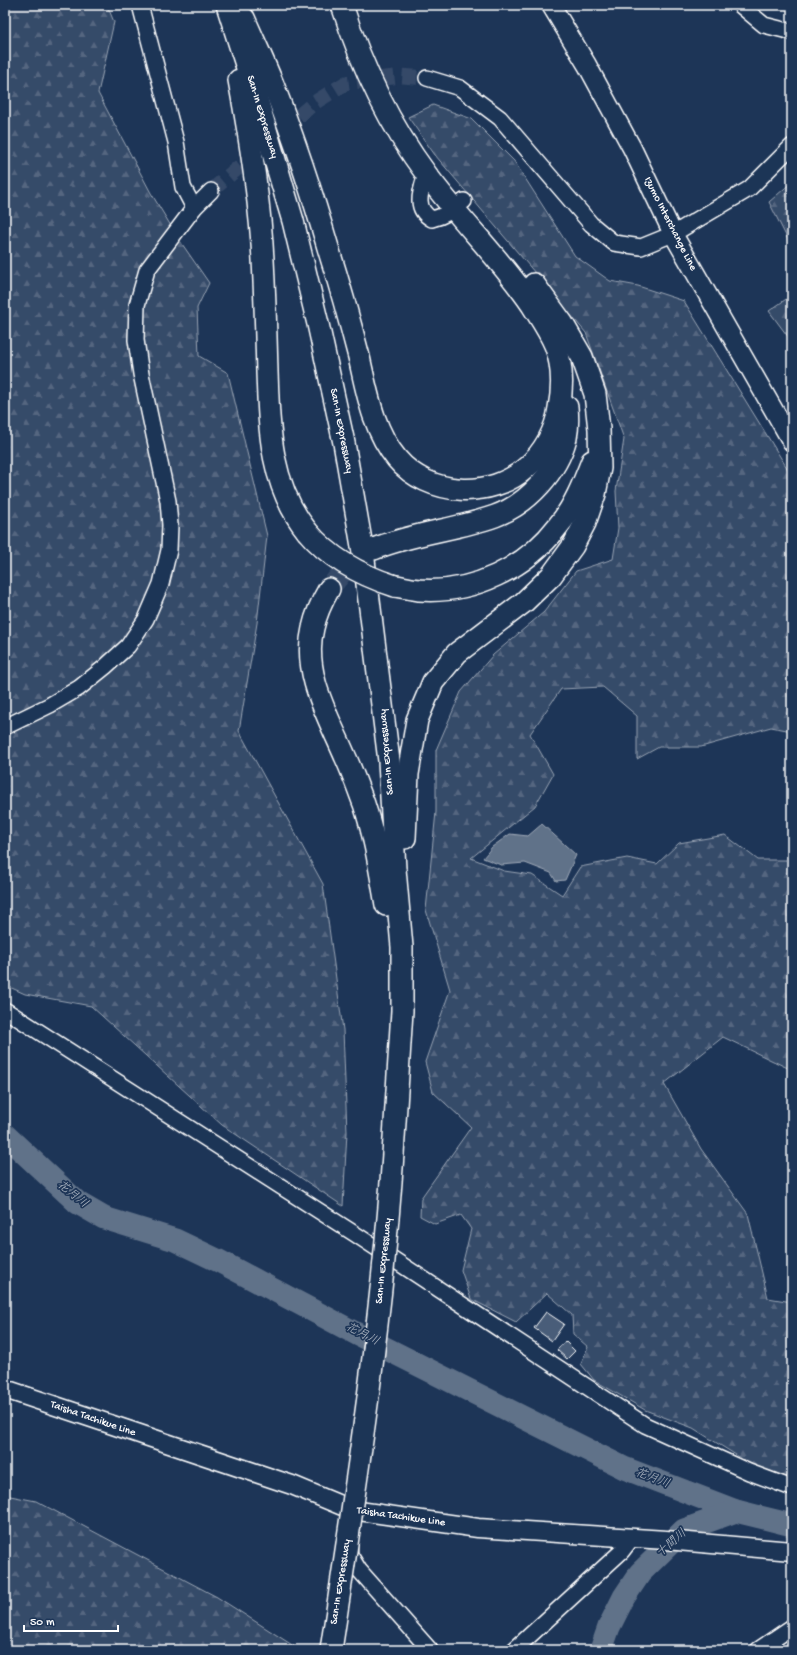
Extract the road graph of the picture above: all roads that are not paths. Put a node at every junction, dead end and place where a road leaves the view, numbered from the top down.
1 (140, 5) edge
2 (224, 5) edge
3 (227, 5) edge
4 (238, 5) edge
5 (342, 5) edge
6 (354, 5) edge
7 (551, 5) edge
8 (740, 5) edge
9 (792, 32) edge
10 (427, 78) tunnel mouth
11 (792, 146) edge
12 (211, 191) tunnel mouth
13 (459, 205) junction
14 (194, 208) junction
15 (673, 234) junction
16 (561, 366) junction
17 (599, 429) junction
18 (792, 442) edge
19 (370, 557) junction
20 (329, 589) tunnel mouth
21 (5, 727) edge
22 (398, 947) junction
23 (5, 1010) edge
24 (389, 1154) junction
25 (5, 1389) edge
26 (792, 1488) edge
27 (352, 1510) junction
28 (632, 1538) junction
29 (792, 1551) edge
30 (792, 1627) edge
31 (324, 1650) edge
32 (331, 1650) edge
33 (430, 1650) edge
34 (514, 1650) edge
35 (758, 1650) edge

1 - 14 street
2 - 17 highway, bridge
3 - 19 highway, San-In Expressway
4 - 16 highway
5 - 13 highway
6 - 13 highway
7 - 15 main road, Izumo Interchange Line
8 - 9 street
10 - 15 street
11 - 15 street
12 - 14 street
13 - 16 highway
13 - 17 highway
14 - 21 street
15 - 18 main road, Izumo Interchange Line
16 - 19 highway
17 - 22 highway
19 - 22 highway, San-In Expressway
20 - 22 highway
22 - 24 highway, San-In Expressway
23 - 26 street
24 - 31 highway, San-In Expressway
24 - 32 highway, San-In Expressway, bridge
25 - 27 main road, Taisha Tachikue Line
27 - 28 main road, Taisha Tachikue Line
27 - 33 street
28 - 29 main road, Taisha Tachikue Line
28 - 34 street
30 - 35 street

